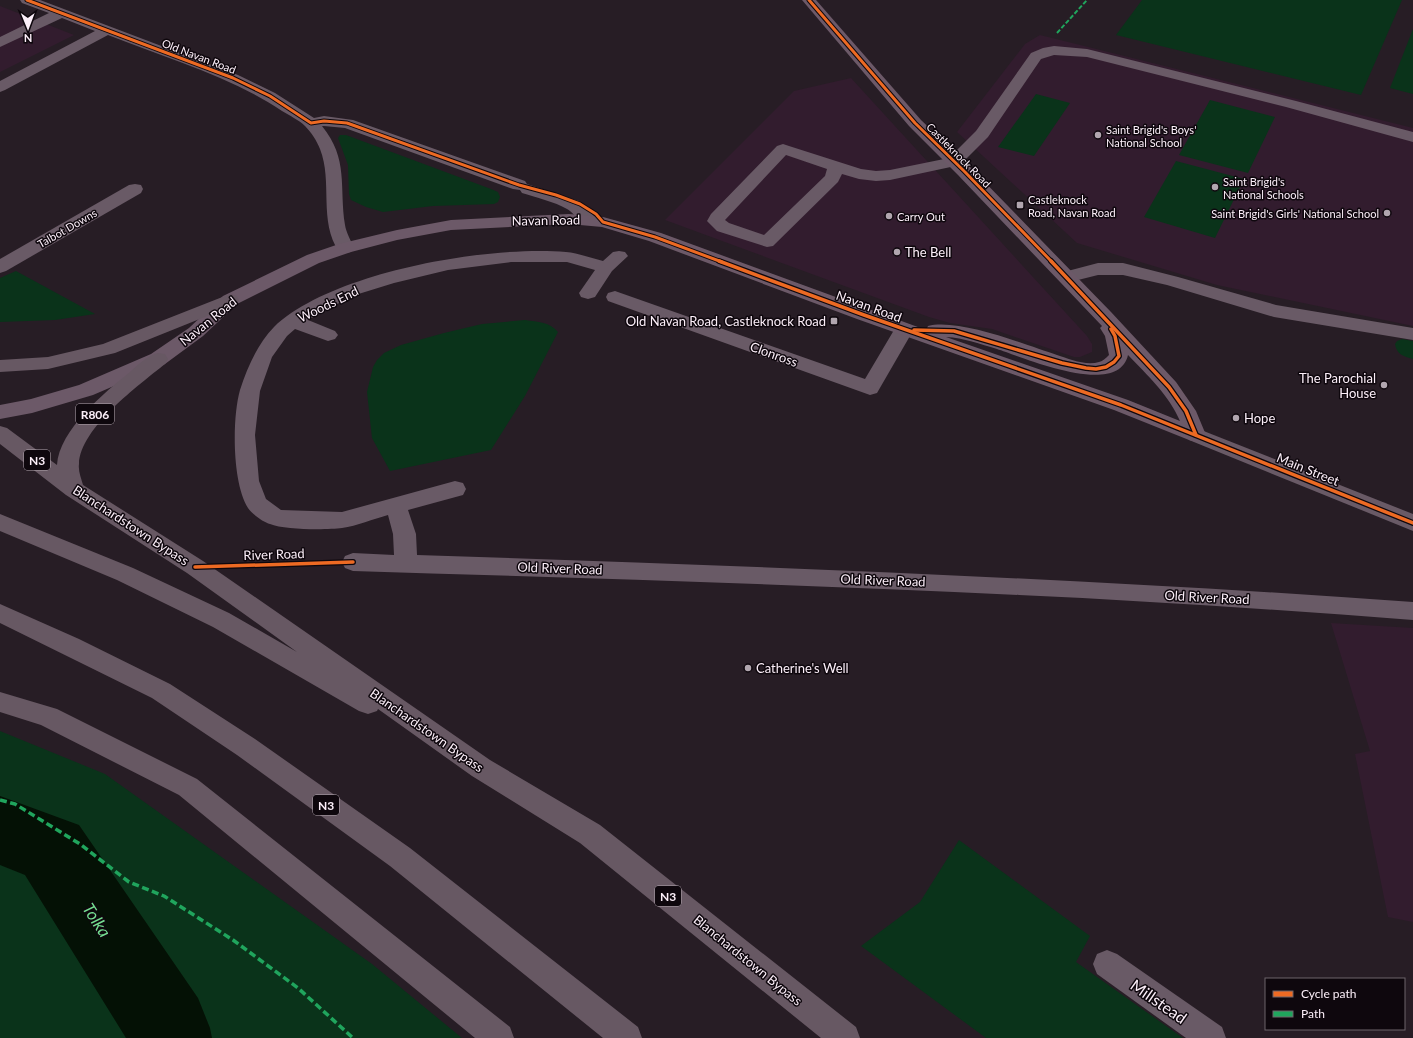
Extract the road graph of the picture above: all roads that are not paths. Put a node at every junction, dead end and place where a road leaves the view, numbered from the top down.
1 (27, 0) edge
2 (809, 0) edge
3 (61, 13) junction
4 (107, 30) junction
5 (0, 44) edge
6 (0, 87) edge
7 (311, 123) junction
8 (1413, 136) edge
9 (954, 162) junction
10 (837, 166) junction
11 (134, 188) dead end
12 (589, 220) junction
13 (345, 248) junction
14 (0, 267) edge
15 (1066, 277) junction
16 (588, 293) dead end
17 (615, 297) dead end
18 (230, 300) junction
19 (1104, 316) junction
20 (293, 321) junction
21 (904, 329) junction
22 (1413, 334) edge
23 (328, 335) dead end
24 (158, 359) junction
25 (0, 366) edge
26 (0, 412) edge
27 (0, 433) edge
28 (1196, 434) junction
29 (74, 489) junction
30 (455, 489) dead end
31 (396, 505) junction
32 (0, 522) edge
33 (1413, 523) edge
34 (353, 562) dead end
35 (404, 563) junction
36 (1413, 611) edge
37 (0, 613) edge
38 (0, 702) edge
39 (481, 768) junction
40 (1107, 964) dead end
41 (499, 1038) edge
42 (626, 1038) edge
43 (845, 1038) edge
44 (1211, 1038) edge

1 - 3 street, Old Navan Road
2 - 9 main road, Castleknock Road / R806
3 - 4 street, Old Navan Road
3 - 5 street
4 - 6 street
4 - 7 street, Old Navan Road
7 - 12 street
7 - 13 street, Old Navan Road
8 - 9 street
9 - 10 street
9 - 15 main road, Castleknock Road / R806
10 - 10 street
11 - 14 street, Talbot Downs
12 - 13 main road, Navan Road / R806
12 - 21 main road, Navan Road / R806
13 - 18 main road, Navan Road / R806
15 - 19 main road, Castleknock Road / R806
15 - 22 street
16 - 20 street, Woods End
17 - 21 street, Clonross
18 - 24 main road, Navan Road / R806
18 - 25 highway
19 - 21 main road, Castleknock Road / R806
19 - 28 main road, Castleknock Road / R806
20 - 23 street
20 - 31 street, Woods End
21 - 28 main road, Navan Road / R806
24 - 26 main road, Navan Road / R806
24 - 29 highway, R806
27 - 29 highway, Blanchardstown Bypass / N3
28 - 33 street, Main Street
29 - 39 highway, Blanchardstown Bypass / N3
30 - 31 street, Woods End
31 - 35 street
32 - 39 highway
34 - 35 street, Old River Road
35 - 36 street, Old River Road
37 - 42 highway, N3
38 - 41 highway
39 - 43 highway, Blanchardstown Bypass / N3
40 - 44 street, Millstead

